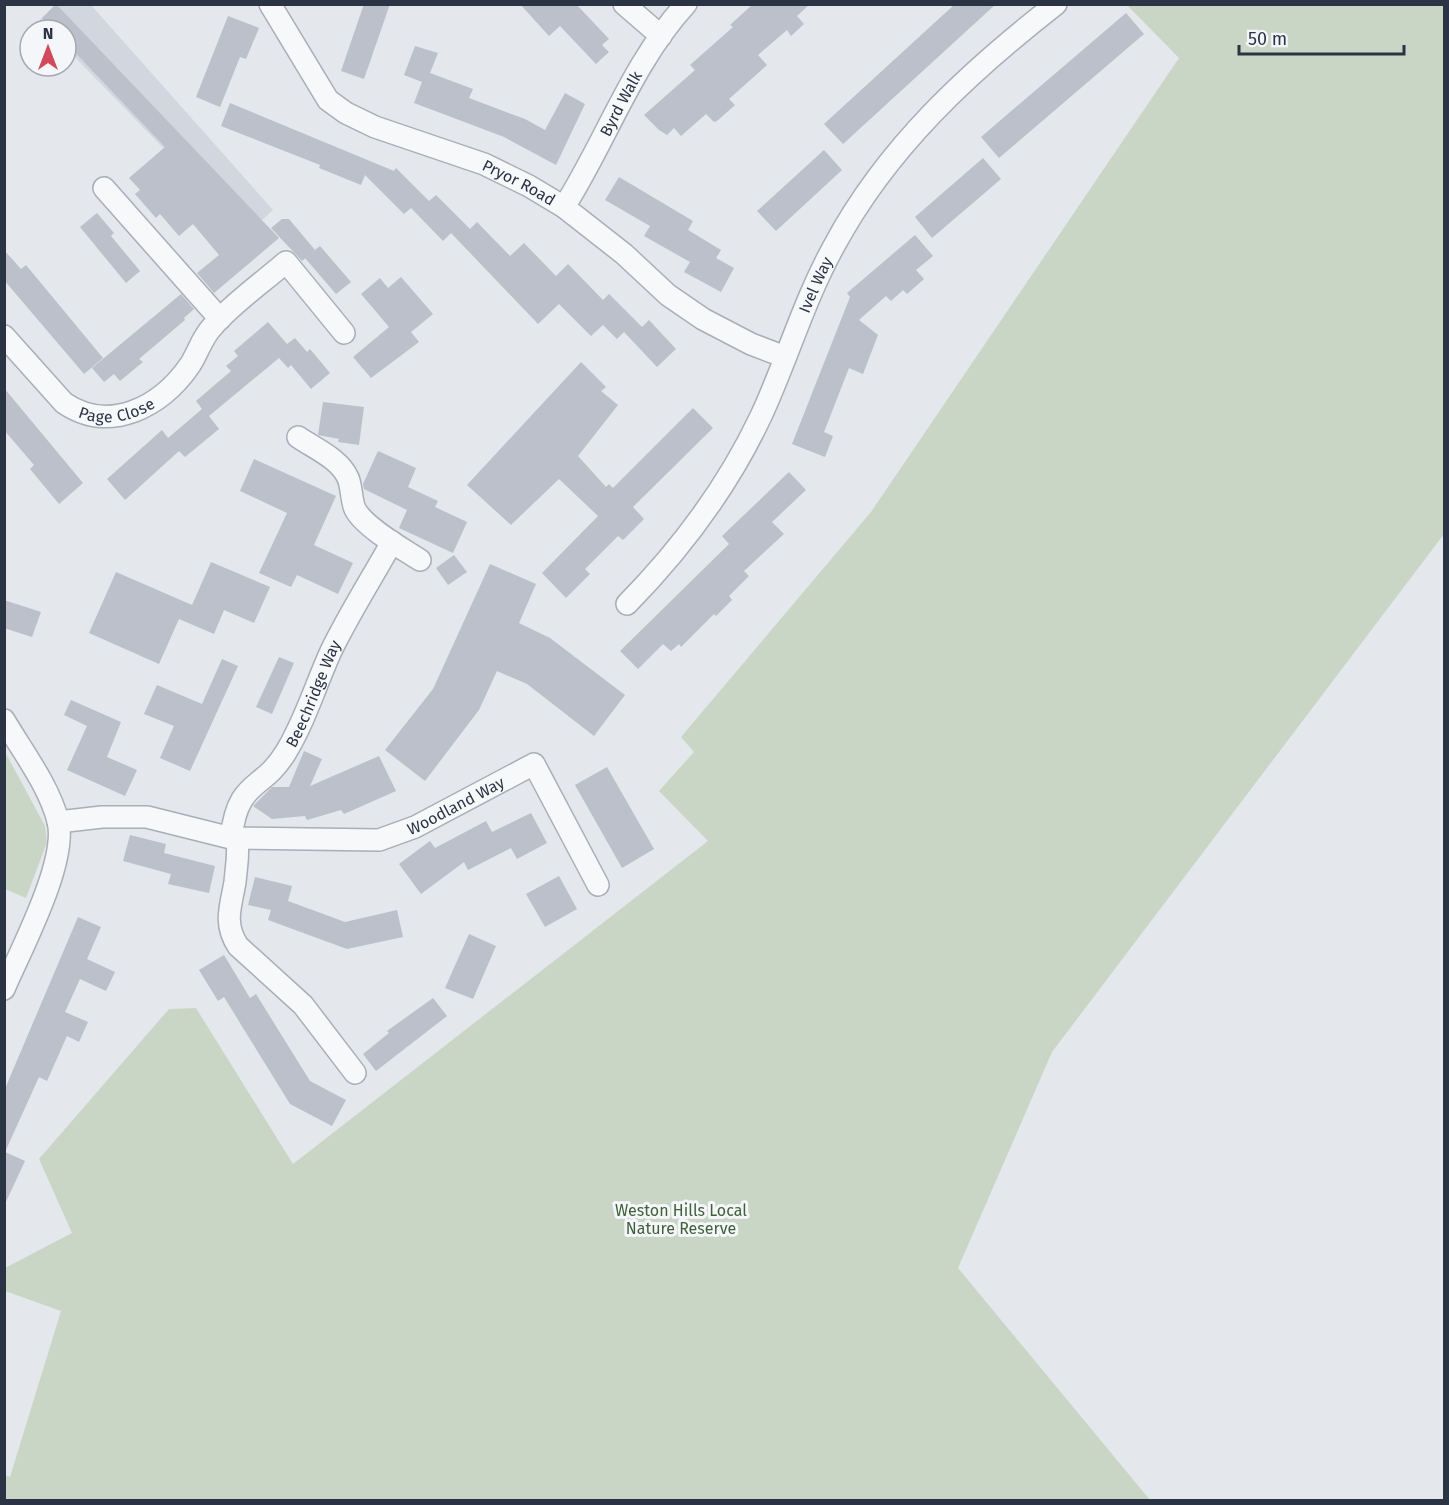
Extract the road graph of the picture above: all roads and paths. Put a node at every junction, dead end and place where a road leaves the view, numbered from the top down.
1 (270, 4) edge
2 (624, 4) edge
3 (686, 4) edge
4 (1056, 4) edge
5 (661, 36) junction
6 (104, 188) dead end
7 (564, 207) junction
8 (220, 319) junction
9 (344, 333) dead end
10 (4, 336) edge
11 (785, 357) junction
12 (298, 437) dead end
13 (392, 542) junction
14 (420, 560) dead end
15 (627, 604) dead end
16 (4, 720) edge
17 (58, 822) junction
18 (234, 838) junction
19 (598, 885) dead end
20 (4, 989) edge
21 (355, 1072) dead end

1 - 7 street, Pryor Road
2 - 5 street
3 - 5 street, Byrd Walk
4 - 11 street, Ivel Way
5 - 7 street, Byrd Walk
6 - 8 street
7 - 11 street, Pryor Road
8 - 9 street, Page Close
8 - 10 street, Page Close
11 - 15 street, Ivel Way
12 - 13 street
13 - 14 street
13 - 18 street, Beechridge Way
16 - 17 street
17 - 18 street, Woodland Way
17 - 20 street
18 - 19 street, Woodland Way
18 - 21 street

